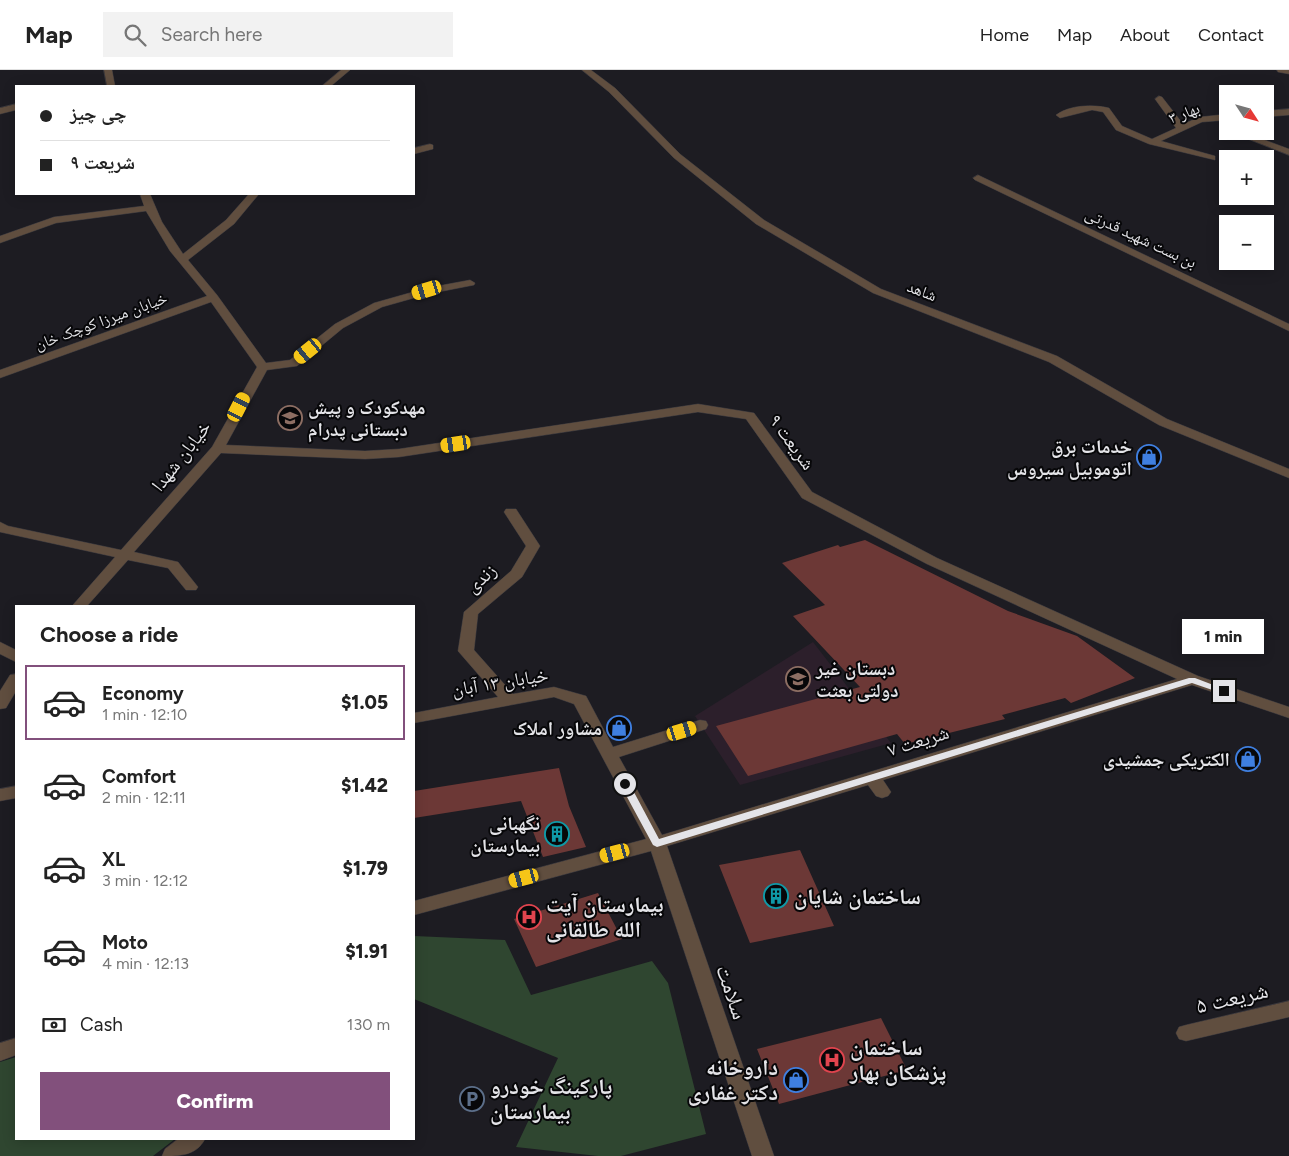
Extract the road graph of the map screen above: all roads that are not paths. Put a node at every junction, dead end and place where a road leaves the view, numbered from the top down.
1 (108, 70) edge
2 (346, 70) edge
3 (586, 70) edge
4 (1281, 70) edge
5 (1289, 71) edge
6 (111, 85) edge
7 (327, 85) edge
8 (1159, 99) dead end
9 (15, 107) edge
10 (0, 111) edge
11 (1289, 112) edge
12 (1274, 113) edge
13 (1060, 115) dead end
14 (1219, 118) edge
15 (1200, 120) junction
16 (1219, 127) edge
17 (1182, 129) junction
18 (1256, 140) edge
19 (1152, 142) junction
20 (430, 147) dead end
21 (415, 151) edge
22 (1289, 152) edge
23 (1212, 158) dead end
24 (978, 178) dead end
25 (145, 195) edge
26 (253, 195) edge
27 (149, 208) junction
28 (0, 240) edge
29 (182, 260) junction
30 (470, 283) dead end
31 (213, 298) junction
32 (1289, 328) edge
33 (262, 367) junction
34 (0, 374) edge
35 (218, 449) junction
36 (1289, 474) edge
37 (511, 512) dead end
38 (0, 526) edge
39 (125, 557) junction
40 (191, 586) dead end
41 (80, 605) edge
42 (0, 647) edge
43 (15, 655) edge
44 (1192, 680) junction
45 (15, 681) edge
46 (509, 700) junction
47 (0, 704) edge
48 (1289, 713) edge
49 (415, 718) edge
50 (700, 725) dead end
51 (609, 754) junction
52 (872, 777) junction
53 (15, 792) edge
54 (882, 792) dead end
55 (0, 795) edge
56 (657, 843) junction
57 (415, 908) edge
58 (1289, 1009) edge
59 (1186, 1033) dead end
60 (15, 1046) edge
61 (0, 1052) edge
62 (193, 1140) edge
63 (173, 1156) edge
64 (763, 1156) edge

1 - 6 street
2 - 7 street
3 - 36 street, شاهد
4 - 5 street
8 - 17 street
9 - 10 street
11 - 12 street
13 - 19 street
14 - 15 street, بهار ۳
15 - 16 street
15 - 17 street, بهار ۳
17 - 19 street, بهار ۳
18 - 22 street
19 - 23 street
20 - 21 street
24 - 32 street, بن بست شهید قدرتی
25 - 27 street
26 - 29 street
27 - 28 street
27 - 29 street
29 - 31 street
30 - 33 street
31 - 33 street
31 - 34 street, خیابان میرزا کوچک خان
33 - 35 street, خیابان شهدا
35 - 39 street, خیابان شهدا
35 - 44 street, شریعت ۹
37 - 46 street, زندی
38 - 39 street
39 - 40 street
39 - 41 street, خیابان شهدا
42 - 43 street
44 - 48 street, شریعت ۹
44 - 52 street, شریعت ۷
45 - 47 street
46 - 49 street, خیابان ۱۳ آبان
46 - 51 street, خیابان ۱۳ آبان
50 - 51 street
51 - 56 street, خیابان ۱۳ آبان
52 - 54 street
52 - 56 street, شریعت ۷
53 - 55 street
56 - 57 street, شریعت ۷
56 - 64 street, سلامت
58 - 59 street, شریعت ۵
60 - 61 street
62 - 63 street

